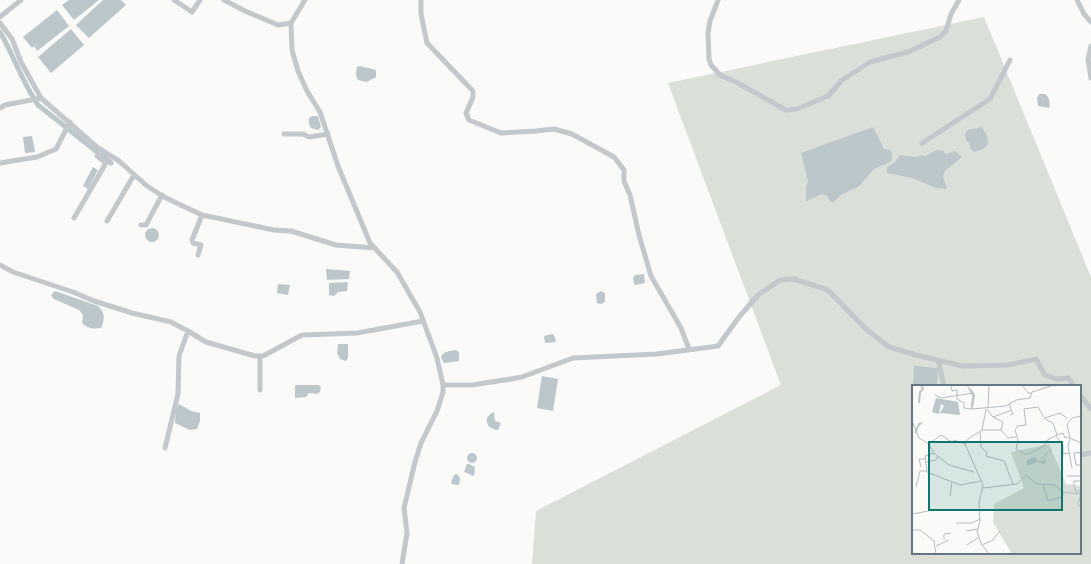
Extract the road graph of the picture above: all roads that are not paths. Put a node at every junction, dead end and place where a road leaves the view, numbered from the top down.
1 (21, 0) edge
2 (174, 0) edge
3 (200, 0) edge
4 (224, 0) edge
5 (305, 0) edge
6 (421, 0) edge
7 (718, 0) edge
8 (959, 0) edge
9 (1078, 0) edge
10 (0, 17) edge
11 (1091, 22) edge
12 (0, 23) edge
13 (291, 23) junction
14 (1091, 46) edge
15 (1010, 60) dead end
16 (1091, 78) edge
17 (41, 98) junction
18 (0, 108) edge
19 (70, 122) junction
20 (284, 134) dead end
21 (328, 134) junction
22 (922, 143) dead end
23 (102, 150) junction
24 (0, 163) edge
25 (134, 175) junction
26 (162, 196) junction
27 (202, 215) junction
28 (74, 218) dead end
29 (107, 221) dead end
30 (141, 225) dead end
31 (375, 248) junction
32 (198, 255) dead end
33 (0, 265) edge
34 (423, 321) junction
35 (188, 331) junction
36 (689, 349) junction
37 (260, 357) junction
38 (938, 360) junction
39 (443, 385) junction
40 (944, 385) edge
41 (1073, 385) edge
42 (260, 390) dead end
43 (1081, 396) edge
44 (1091, 409) edge
45 (165, 448) dead end
46 (1091, 453) edge
47 (1081, 455) edge
48 (402, 564) edge

1 - 10 street
2 - 3 street
4 - 13 street
5 - 13 street
6 - 36 street
7 - 8 street
9 - 11 street
12 - 17 street
13 - 21 street
14 - 16 street
15 - 22 street
17 - 18 street
17 - 19 street
19 - 23 street
19 - 24 street
20 - 21 street
21 - 31 street
23 - 25 street
23 - 28 street
25 - 26 street
25 - 29 street
26 - 27 street
26 - 30 street
27 - 31 street
27 - 32 street
31 - 34 street
33 - 35 street
34 - 37 street
34 - 39 street
35 - 37 street
35 - 45 street
36 - 38 street
36 - 39 street
37 - 42 street
38 - 40 street
38 - 41 street
39 - 48 street
43 - 44 street
46 - 47 street

